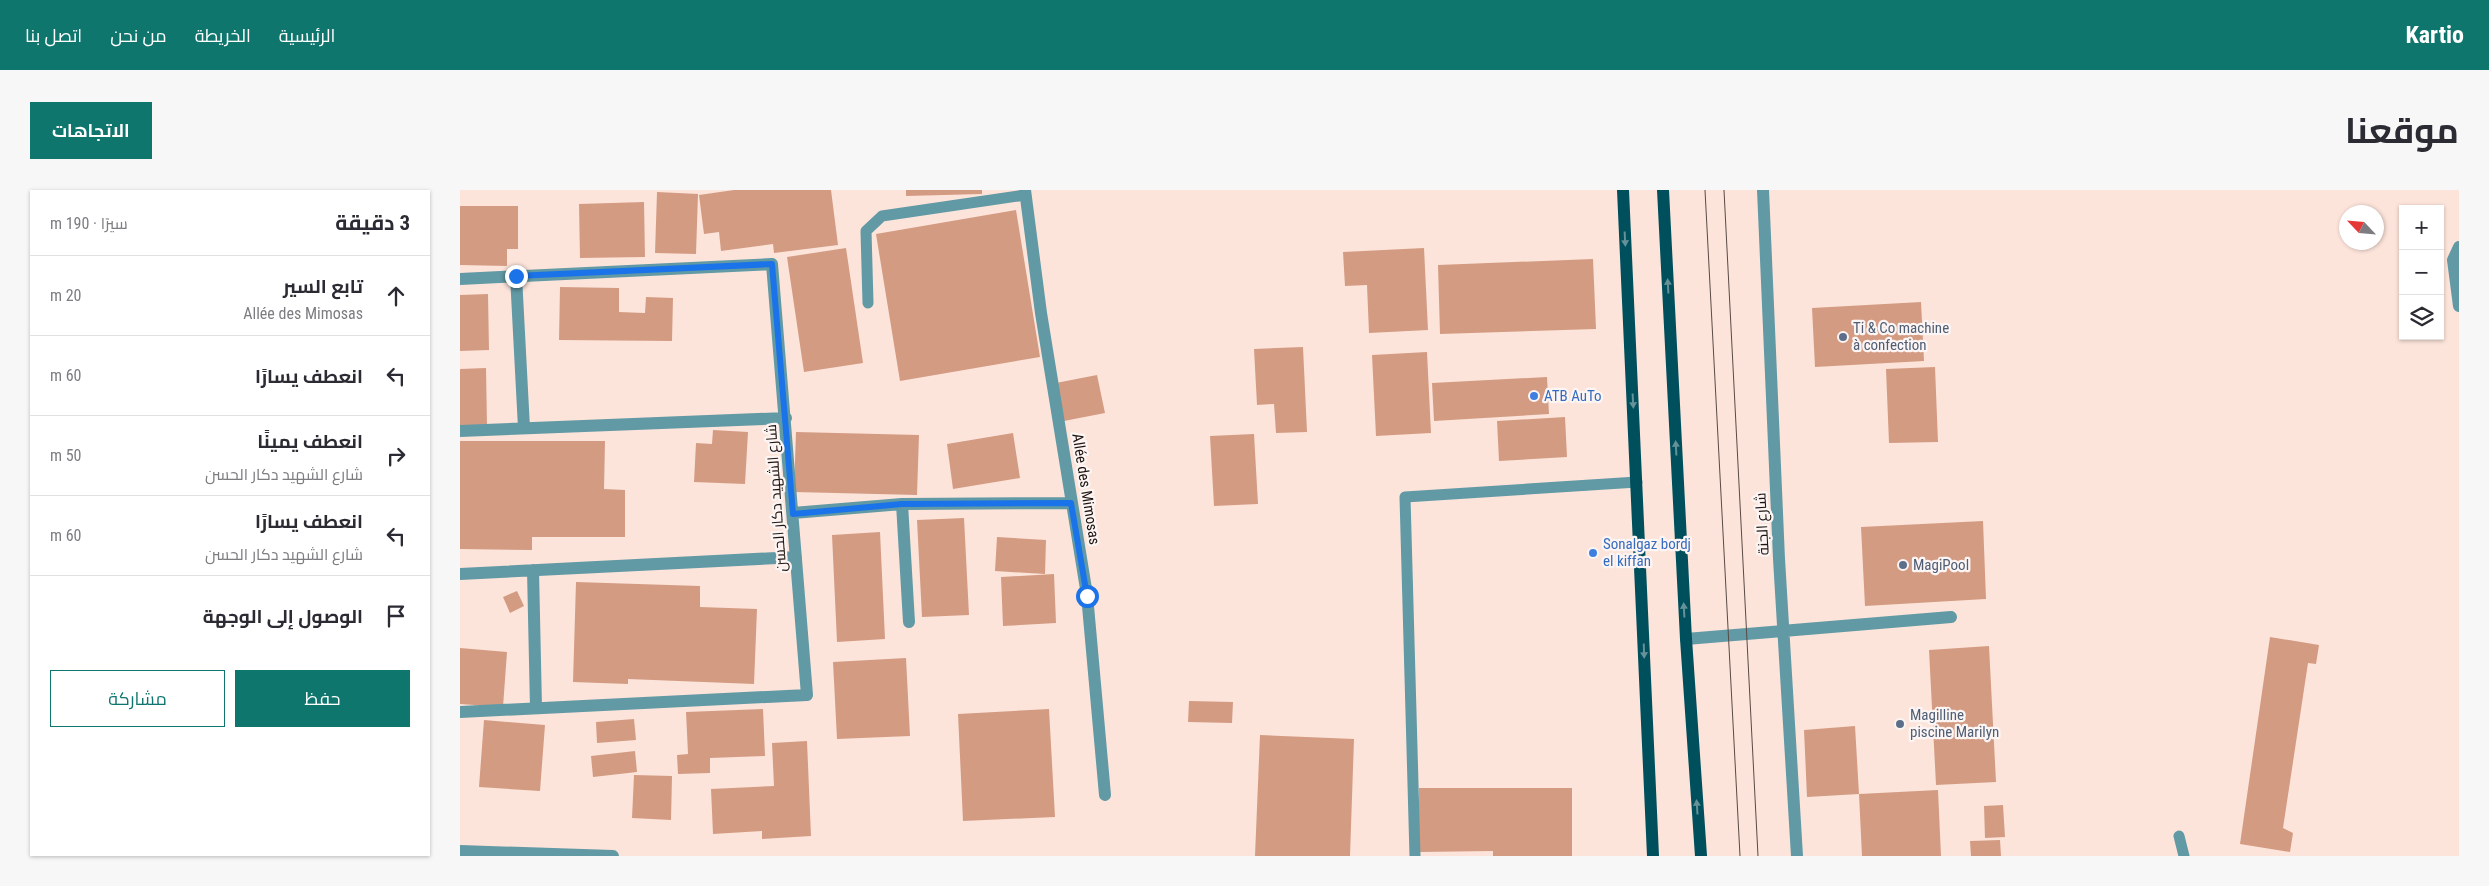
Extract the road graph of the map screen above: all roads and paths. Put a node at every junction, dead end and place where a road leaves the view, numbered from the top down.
1 (1623, 190) edge
2 (1663, 190) edge
3 (1763, 190) edge
4 (1025, 193) edge
5 (2459, 247) edge
6 (516, 276) junction
7 (460, 279) edge
8 (868, 303) dead end
9 (2459, 306) edge
10 (786, 418) junction
11 (524, 428) junction
12 (460, 431) edge
13 (1637, 482) junction
14 (1071, 503) junction
15 (902, 504) junction
16 (793, 514) junction
17 (796, 557) junction
18 (533, 570) junction
19 (460, 574) edge
20 (1950, 617) dead end
21 (909, 622) dead end
22 (1785, 632) junction
23 (1686, 639) junction
24 (536, 708) junction
25 (460, 712) edge
26 (1105, 795) dead end
27 (2178, 836) dead end
28 (460, 851) edge
29 (613, 856) edge
30 (1416, 856) edge
31 (1653, 856) edge
32 (1701, 856) edge
33 (1797, 856) edge
34 (2184, 856) edge

1 -> 13 main road
23 -> 2 main road
3 - 22 street, شارع الجنة
4 - 8 lane
4 - 14 street, Allée des Mimosas
5 - 9 street
6 - 7 street, شارع الشهيد دكار الحسن
6 - 10 street, شارع الشهيد دكار الحسن
6 - 11 street
10 - 11 street
10 - 16 street, شارع الشهيد دكار الحسن
11 - 12 street
13 - 30 lane
13 -> 31 main road
14 - 15 street
14 - 26 street, Allée des Mimosas
15 - 16 street
15 - 21 street
16 - 17 street, شارع الشهيد دكار الحسن
17 - 18 street
17 - 24 street, شارع الشهيد دكار الحسن
18 - 19 street
18 - 24 street
20 - 22 street
22 - 23 street
22 - 33 street, شارع الجنة
32 -> 23 main road
24 - 25 street, شارع الشهيد دكار الحسن
27 - 34 lane
28 - 29 street

